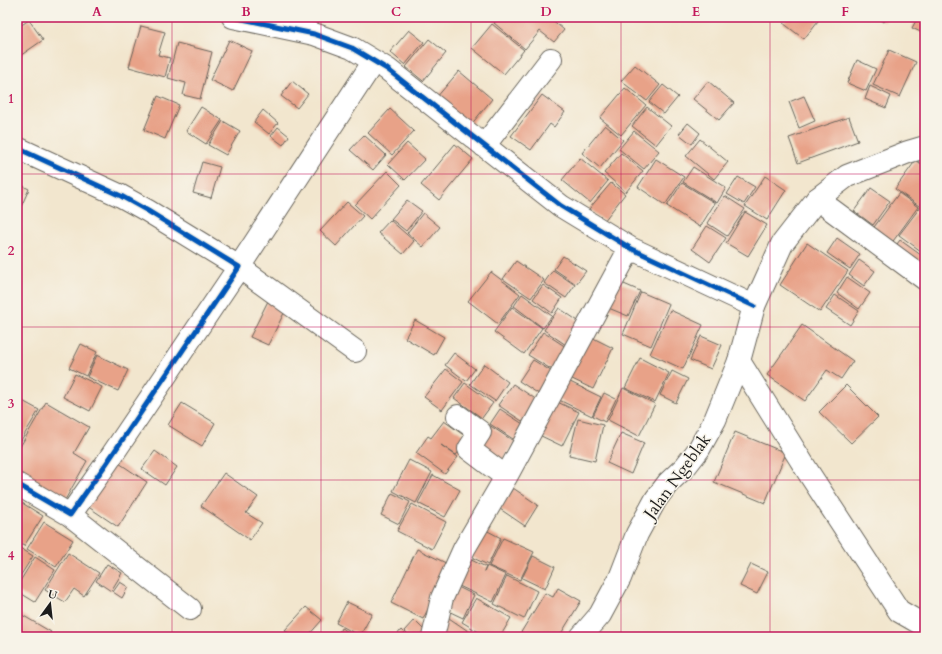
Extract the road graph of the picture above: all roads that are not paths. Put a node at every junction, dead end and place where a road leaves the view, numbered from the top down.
1 (233, 17) edge
2 (551, 59) dead end
3 (374, 61) junction
4 (484, 146) junction
5 (925, 147) edge
6 (17, 148) edge
7 (816, 199) junction
8 (630, 248) junction
9 (239, 267) junction
10 (925, 279) edge
11 (754, 306) junction
12 (355, 351) dead end
13 (739, 361) junction
14 (458, 416) dead end
15 (506, 477) junction
16 (17, 484) edge
17 (70, 515) junction
18 (190, 609) dead end
19 (925, 626) edge
20 (433, 637) edge
21 (582, 637) edge

1 - 3 street
2 - 4 street
3 - 4 street
3 - 9 street
4 - 8 street
5 - 7 street, Jalan Ngeblak
6 - 9 street
7 - 10 street
7 - 11 street, Jalan Ngeblak
8 - 11 street
8 - 15 street
9 - 12 street
9 - 17 street
11 - 13 street, Jalan Ngeblak
13 - 19 street
13 - 21 street, Jalan Ngeblak
14 - 15 street
15 - 20 street
16 - 17 street
17 - 18 street

